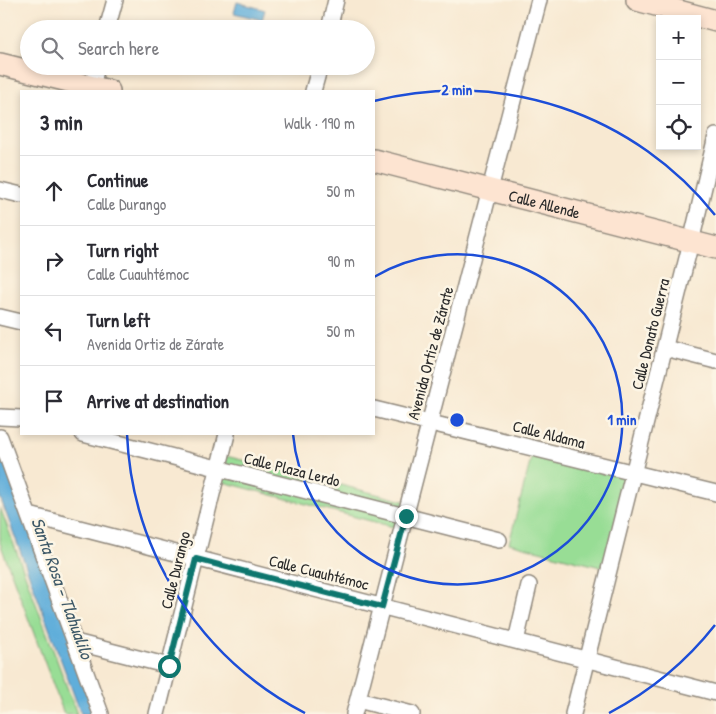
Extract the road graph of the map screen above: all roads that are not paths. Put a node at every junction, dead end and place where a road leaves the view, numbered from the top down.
1 (115, 0) edge
2 (336, 0) edge
3 (539, 0) edge
4 (637, 0) edge
5 (109, 20) edge
6 (331, 20) edge
7 (716, 20) edge
8 (0, 64) edge
9 (20, 69) edge
10 (44, 75) edge
11 (98, 75) edge
12 (317, 75) edge
13 (100, 89) edge
14 (313, 90) edge
15 (716, 136) edge
16 (375, 160) edge
17 (0, 190) edge
18 (490, 190) junction
19 (20, 195) edge
20 (691, 242) junction
21 (716, 248) edge
22 (0, 317) edge
23 (20, 322) edge
24 (664, 348) junction
25 (716, 361) edge
26 (375, 409) edge
27 (0, 417) edge
28 (20, 418) edge
29 (430, 422) junction
30 (87, 435) edge
31 (227, 435) edge
32 (0, 437) edge
33 (219, 468) junction
34 (633, 472) junction
35 (716, 493) edge
36 (29, 515) junction
37 (406, 516) junction
38 (499, 540) dead end
39 (196, 559) junction
40 (529, 585) dead end
41 (382, 607) junction
42 (516, 641) junction
43 (75, 642) junction
44 (586, 659) junction
45 (169, 666) junction
46 (716, 693) edge
47 (356, 707) edge
48 (101, 714) edge
49 (157, 714) edge
50 (412, 714) edge
51 (573, 714) edge

1 - 5 street
2 - 6 street
3 - 18 street, Avenida Ortiz de Zárate
4 - 7 main road
8 - 9 main road
10 - 13 main road
11 - 13 street
12 - 14 street
15 - 20 street, Calle Donato Guerra
16 - 18 main road, Calle Allende
17 - 19 street
18 - 20 main road, Calle Allende
18 - 29 street, Avenida Ortiz de Zárate
20 - 21 main road, Calle Allende
20 - 24 street, Calle Donato Guerra
22 - 23 street
24 - 25 street
24 - 34 street, Calle Donato Guerra
26 - 29 street, Calle Aldama
27 - 28 street
29 - 34 street, Calle Aldama
29 - 37 street, Avenida Ortiz de Zárate
30 - 33 street, Calle Plaza Lerdo
31 - 33 street, Calle Durango
32 - 36 street
33 - 37 street, Calle Plaza Lerdo
33 - 39 street, Calle Durango
34 - 35 street, Calle Aldama
34 - 44 street, Calle Donato Guerra
36 - 39 street, Calle Cuauhtémoc
36 - 43 street
37 - 38 street, Calle Plaza Lerdo
37 - 41 street, Avenida Ortiz de Zárate
39 - 41 street, Calle Cuauhtémoc
39 - 45 street, Calle Durango
40 - 42 street
41 - 42 street, Calle Cuauhtémoc
41 - 47 street, Avenida Ortiz de Zárate
42 - 44 street, Calle Cuauhtémoc
43 - 45 street
43 - 48 street
44 - 46 street, Calle Cuauhtémoc
44 - 51 street, Calle Donato Guerra
45 - 49 street, Calle Durango
47 - 50 street

